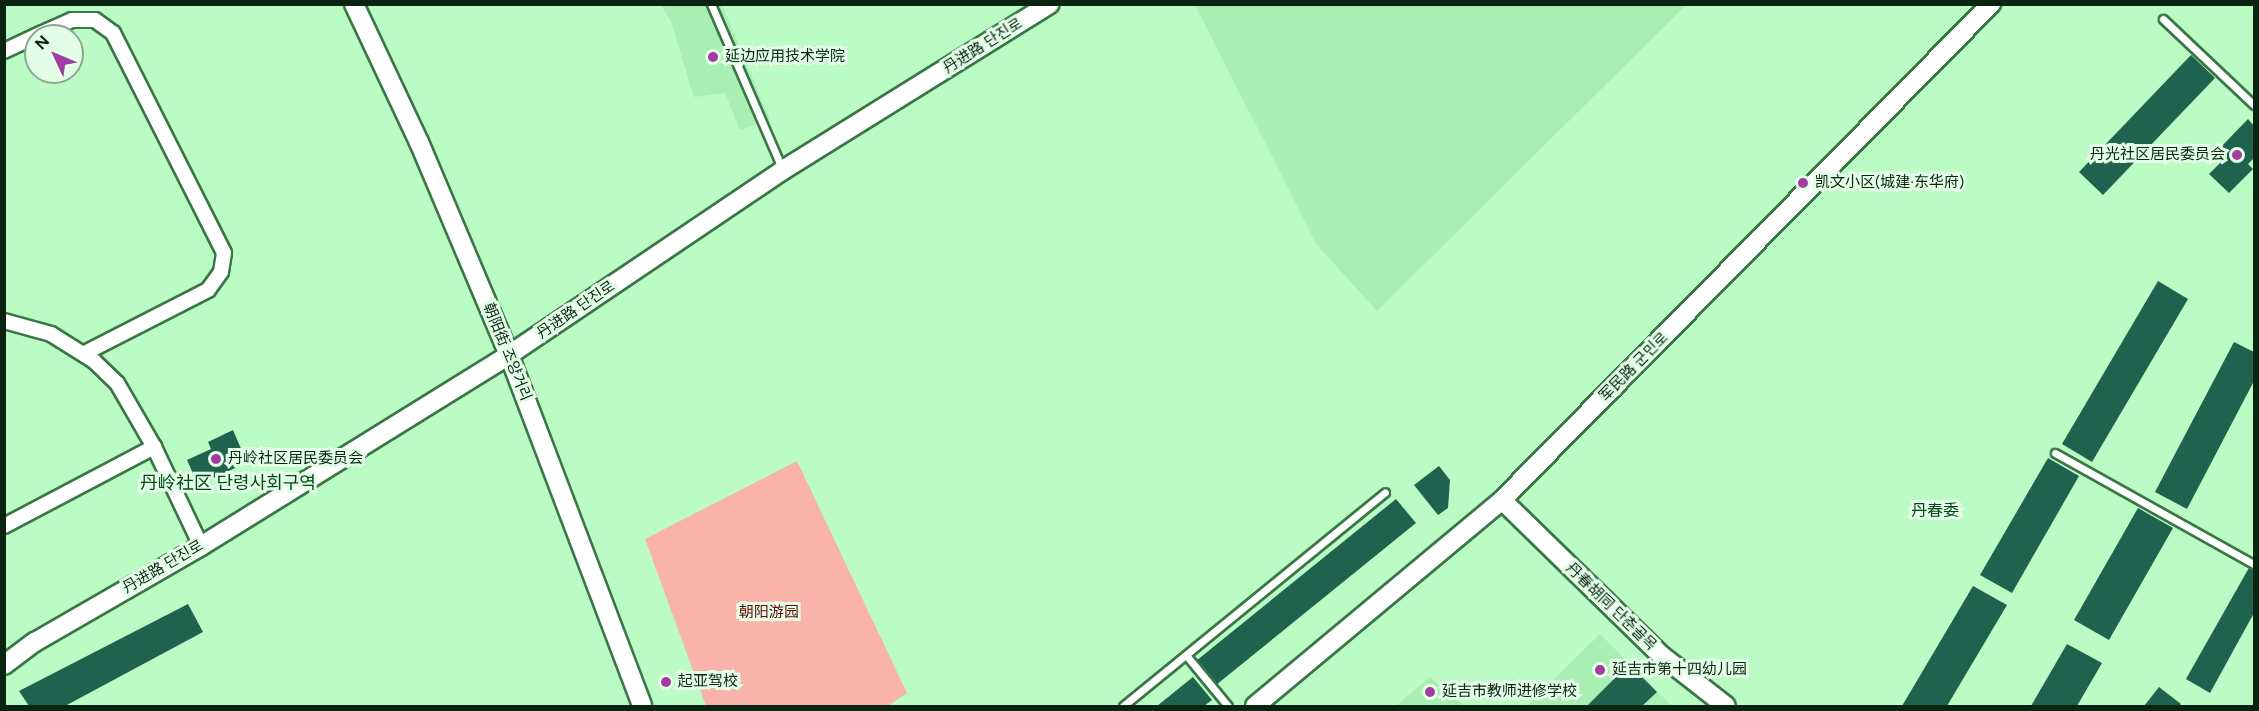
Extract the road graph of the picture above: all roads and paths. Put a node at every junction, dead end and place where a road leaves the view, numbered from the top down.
1 (354, 4) edge
2 (711, 4) edge
3 (1050, 4) edge
4 (1992, 4) edge
5 (2163, 20) dead end
6 (63, 24) edge
7 (24, 42) edge
8 (4, 51) edge
9 (2254, 105) edge
10 (783, 170) junction
11 (4, 321) edge
12 (83, 354) junction
13 (509, 355) junction
14 (154, 447) junction
15 (2055, 453) dead end
16 (1385, 492) dead end
17 (1502, 500) junction
18 (4, 526) edge
19 (201, 546) junction
20 (2254, 564) edge
21 (1186, 655) junction
22 (4, 665) edge
23 (642, 706) edge
24 (1123, 706) edge
25 (1228, 706) edge
26 (1255, 706) edge
27 (1726, 706) edge

1 - 13 street, 朝阳街 조양거리
2 - 10 lane
3 - 10 street, 丹进路 단진로
4 - 17 street, 军民路 군민로
5 - 9 lane
6 - 12 street
7 - 8 street
10 - 13 street, 丹进路 단진로
11 - 12 street
12 - 14 street
13 - 19 street, 丹进路 단진로
13 - 23 street, 朝阳街 조양거리
14 - 18 street
14 - 19 street
15 - 20 lane
16 - 21 lane
17 - 26 street, 军民路 군민로
17 - 27 street, 丹春胡同 단춘골목
19 - 22 street, 丹进路 단진로
21 - 24 lane
21 - 25 lane

